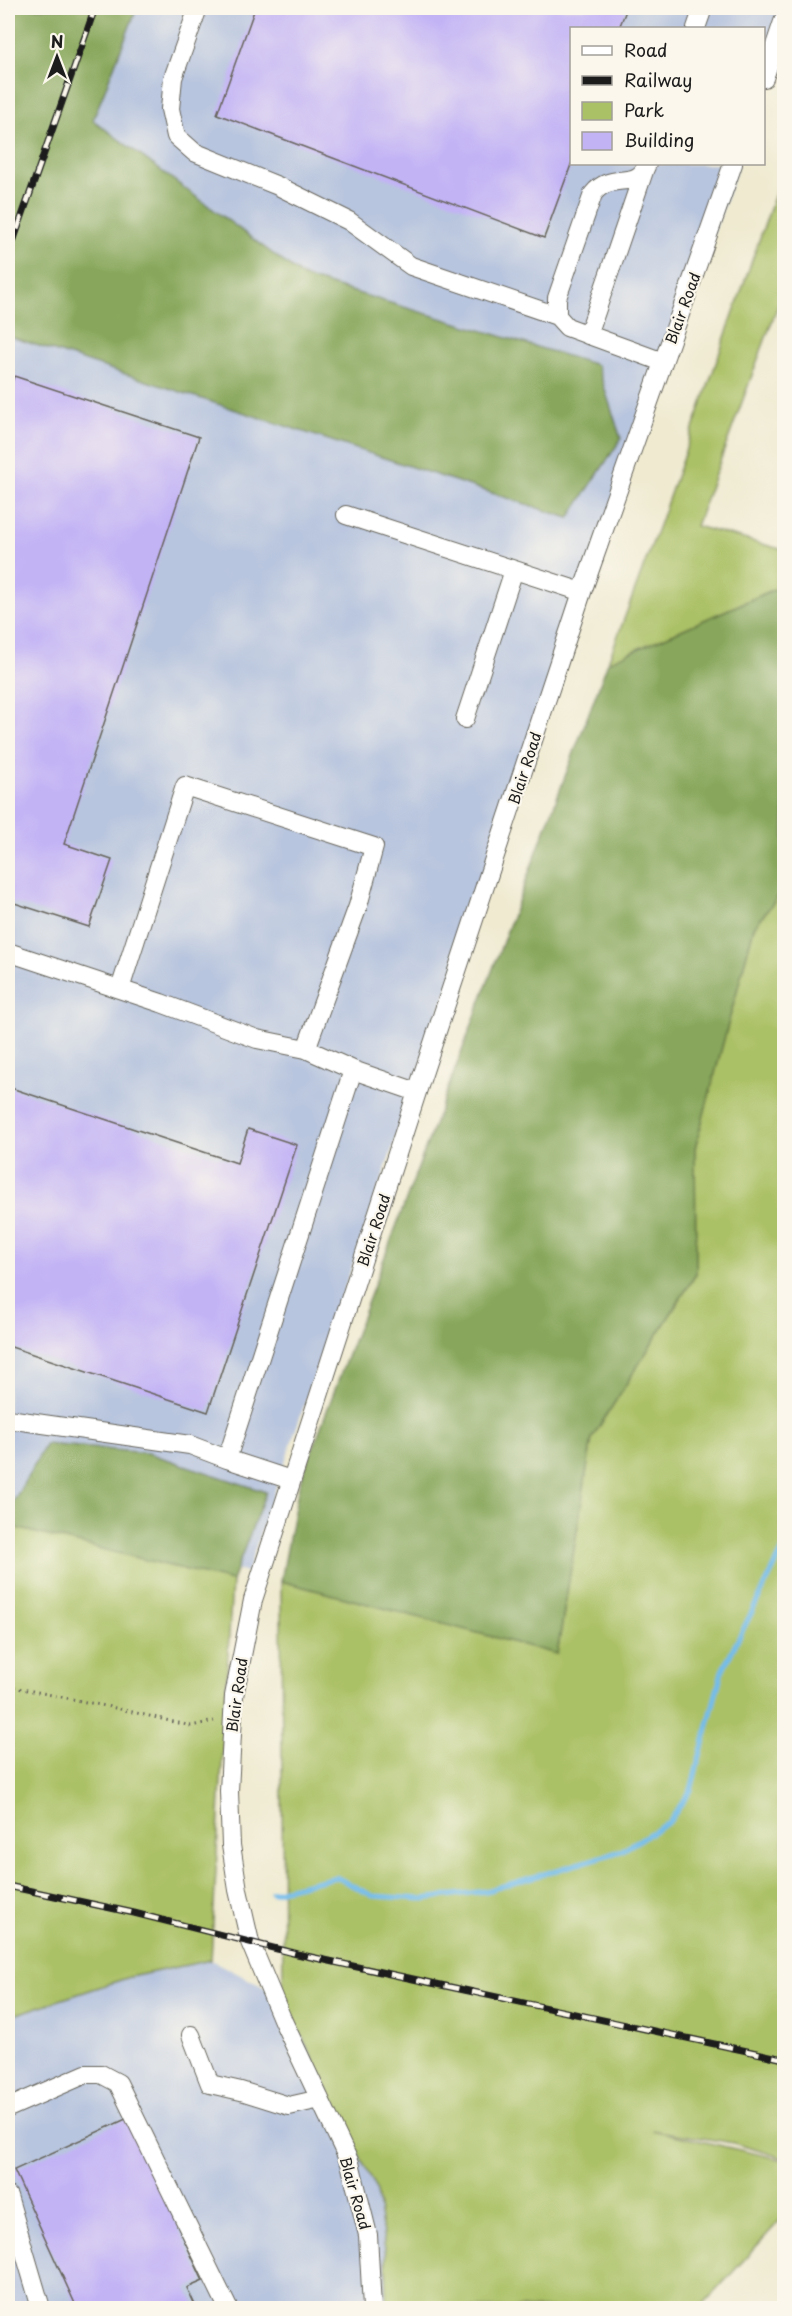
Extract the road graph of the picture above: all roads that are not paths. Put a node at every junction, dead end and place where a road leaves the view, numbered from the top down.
1 (198, 8) edge
2 (703, 8) edge
3 (784, 19) edge
4 (696, 27) edge
5 (765, 75) edge
6 (733, 165) edge
7 (646, 167) edge
8 (557, 316) junction
9 (588, 335) junction
10 (663, 362) junction
11 (346, 515) dead end
12 (514, 570) junction
13 (582, 592) junction
14 (465, 719) dead end
15 (8, 952) edge
16 (120, 989) junction
17 (306, 1049) junction
18 (353, 1070) junction
19 (417, 1092) junction
20 (8, 1419) edge
21 (227, 1459) junction
22 (291, 1480) junction
23 (191, 2035) dead end
24 (320, 2099) junction
25 (8, 2108) edge
26 (8, 2196) edge
27 (222, 2307) edge
28 (41, 2308) edge
29 (372, 2308) edge

1 - 8 street
2 - 4 street
3 - 5 street
6 - 10 street, Blair Road
7 - 8 street
7 - 9 street
8 - 9 street
9 - 10 street
10 - 13 street, Blair Road
11 - 12 street
12 - 13 street
12 - 14 street
13 - 19 street, Blair Road
15 - 16 street
16 - 17 street
16 - 17 street
17 - 18 street
18 - 19 street
18 - 21 street
19 - 22 street, Blair Road
20 - 21 street
21 - 22 street
22 - 24 street, Blair Road
23 - 24 street
24 - 29 street, Blair Road
25 - 27 street
26 - 28 street

